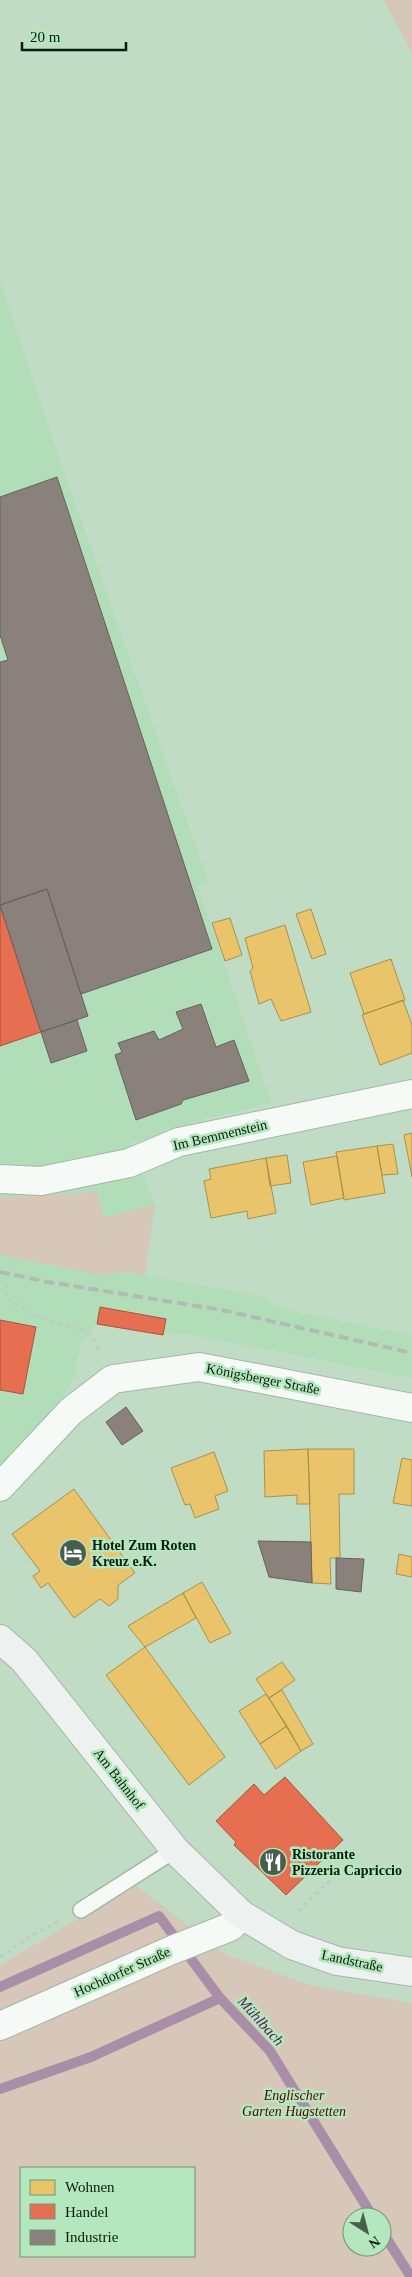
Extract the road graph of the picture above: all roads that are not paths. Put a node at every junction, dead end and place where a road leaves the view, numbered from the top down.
1 (412, 1094) edge
2 (0, 1179) edge
3 (412, 1408) edge
4 (0, 1487) edge
5 (0, 1639) edge
6 (175, 1850) junction
7 (81, 1910) road end
8 (242, 1915) junction
9 (412, 1972) edge
10 (0, 2026) edge

1 - 2 street, Im Bemmenstein
3 - 4 street, Königsberger Straße
5 - 6 main road, Am Bahnhof
6 - 7 lane
6 - 8 main road, Am Bahnhof
8 - 9 main road, Landstraße
8 - 10 street, Hochdorfer Straße

